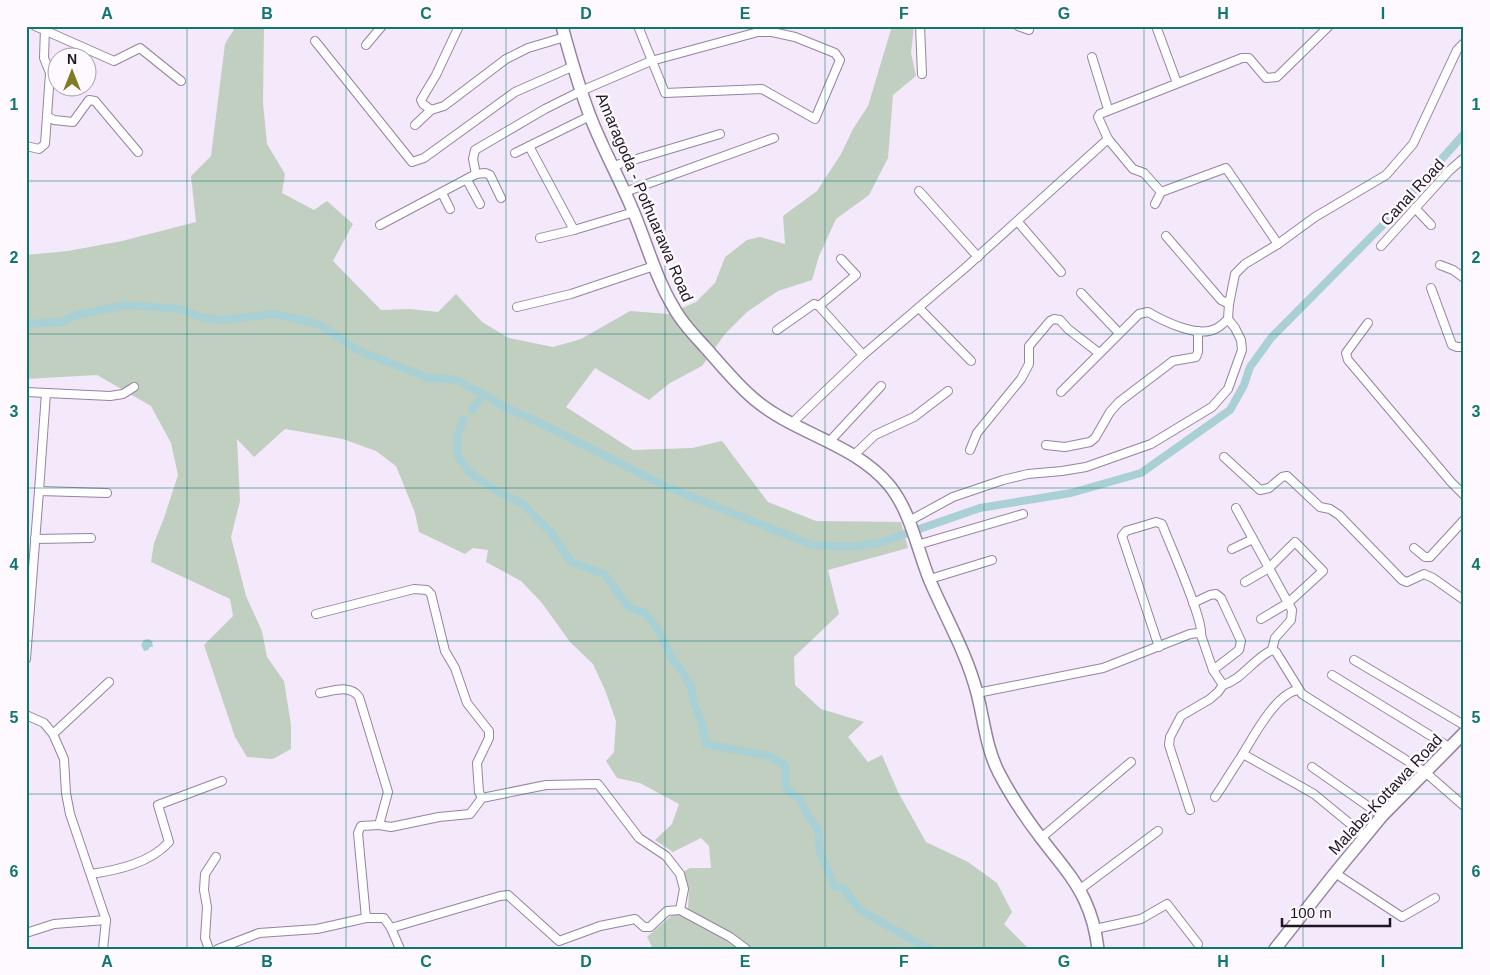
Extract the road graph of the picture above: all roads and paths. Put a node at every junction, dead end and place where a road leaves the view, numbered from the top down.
1 (35, 26) edge
2 (382, 26) edge
3 (459, 26) edge
4 (638, 26) edge
5 (920, 26) edge
6 (1018, 26) edge
7 (1156, 26) edge
8 (1329, 26) edge
9 (45, 28) edge
10 (1029, 30) dead end
11 (563, 32) edge
12 (315, 41) dead end
13 (1464, 43) edge
14 (366, 45) dead end
15 (1092, 57) dead end
16 (651, 61) junction
17 (574, 66) junction
18 (922, 74) dead end
19 (181, 81) dead end
20 (1177, 83) junction
21 (582, 91) junction
22 (1108, 109) junction
23 (431, 110) junction
24 (47, 116) junction
25 (590, 116) junction
26 (415, 125) dead end
27 (720, 134) dead end
28 (774, 138) dead end
29 (1108, 139) junction
30 (26, 146) edge
31 (528, 146) junction
32 (138, 152) dead end
33 (514, 153) dead end
34 (1464, 158) edge
35 (613, 166) junction
36 (476, 174) junction
37 (467, 180) junction
38 (919, 191) dead end
39 (625, 192) junction
40 (1161, 192) junction
41 (442, 193) junction
42 (501, 198) dead end
43 (480, 204) dead end
44 (1155, 204) dead end
45 (1415, 208) junction
46 (450, 209) dead end
47 (634, 212) junction
48 (1018, 222) junction
49 (380, 225) dead end
50 (1431, 226) dead end
51 (574, 230) junction
52 (1166, 236) dead end
53 (540, 238) dead end
54 (1278, 244) junction
55 (1381, 246) dead end
56 (978, 257) junction
57 (841, 259) dead end
58 (1440, 265) dead end
59 (654, 266) junction
60 (1061, 272) dead end
61 (1464, 278) edge
62 (1431, 288) dead end
63 (1081, 293) dead end
64 (1229, 304) junction
65 (819, 306) junction
66 (517, 307) dead end
67 (919, 308) junction
68 (1228, 319) junction
69 (1368, 323) dead end
70 (777, 330) dead end
71 (1198, 331) junction
72 (1119, 333) junction
73 (1464, 347) edge
74 (1100, 353) junction
75 (863, 355) junction
76 (971, 361) dead end
77 (881, 386) dead end
78 (134, 387) dead end
79 (948, 391) dead end
80 (26, 392) edge
81 (1061, 392) dead end
82 (46, 393) junction
83 (792, 423) junction
84 (829, 442) junction
85 (1046, 445) dead end
86 (970, 450) dead end
87 (853, 456) junction
88 (1224, 457) dead end
89 (39, 491) junction
90 (107, 493) dead end
91 (1464, 495) edge
92 (1236, 508) dead end
93 (1022, 514) dead end
94 (1464, 520) edge
95 (913, 532) junction
96 (91, 538) dead end
97 (35, 539) junction
98 (1253, 539) junction
99 (1414, 548) dead end
100 (1232, 550) dead end
101 (992, 560) dead end
102 (1268, 568) junction
103 (930, 580) junction
104 (1246, 582) dead end
105 (1464, 600) edge
106 (1193, 603) junction
107 (1288, 603) junction
108 (316, 614) dead end
109 (1261, 619) dead end
110 (1201, 635) junction
111 (1159, 647) junction
112 (1272, 650) junction
113 (26, 659) edge
114 (1354, 660) dead end
115 (1213, 670) junction
116 (1332, 675) dead end
117 (109, 682) dead end
118 (1223, 685) junction
119 (1298, 690) junction
120 (320, 693) dead end
121 (977, 693) junction
122 (26, 715) edge
123 (1464, 725) edge
124 (1464, 733) edge
125 (53, 734) junction
126 (1450, 748) junction
127 (1243, 754) junction
128 (1131, 762) dead end
129 (1312, 767) dead end
130 (1425, 772) junction
131 (222, 781) dead end
132 (1216, 797) dead end
133 (482, 798) junction
134 (1464, 806) edge
135 (1190, 810) dead end
136 (1382, 816) junction
137 (379, 825) junction
138 (1158, 831) dead end
139 (1365, 836) junction
140 (1041, 838) junction
141 (216, 857) dead end
142 (1335, 873) junction
143 (90, 874) junction
144 (1079, 890) junction
145 (1435, 898) dead end
146 (680, 910) junction
147 (366, 918) junction
148 (106, 920) junction
149 (391, 928) junction
150 (1095, 929) junction
151 (26, 933) edge
152 (1198, 944) dead end
153 (102, 949) edge
154 (209, 949) edge
155 (218, 949) edge
156 (400, 949) edge
157 (746, 949) edge
158 (1098, 949) edge
159 (1275, 949) edge

1 - 9 street
2 - 14 street
3 - 23 street
4 - 16 street
5 - 18 street
6 - 10 street
7 - 20 street
8 - 20 street
9 - 19 street
9 - 24 street
11 - 17 street, Amaragoda - Pothuarawa Road
11 - 23 street
12 - 17 street
13 - 54 street
15 - 22 street
16 - 16 street
16 - 21 street
17 - 21 street, Amaragoda - Pothuarawa Road
20 - 22 street
21 - 25 street, Amaragoda - Pothuarawa Road
21 - 36 street
22 - 29 street
23 - 26 street
24 - 30 street
24 - 32 street
25 - 31 street
25 - 35 street, Amaragoda - Pothuarawa Road
27 - 35 street
28 - 39 street
29 - 40 street
29 - 48 street
31 - 33 street
31 - 51 street
34 - 45 street, Canal Road
35 - 39 street, Amaragoda - Pothuarawa Road
36 - 37 street
36 - 42 street
37 - 41 street
37 - 43 street
38 - 56 street
39 - 47 street, Amaragoda - Pothuarawa Road
40 - 44 street
40 - 54 street
41 - 46 street
41 - 49 street
45 - 50 street
45 - 55 street, Canal Road
47 - 51 street
47 - 59 street, Amaragoda - Pothuarawa Road
48 - 56 street
48 - 60 street
51 - 53 street
52 - 64 street
54 - 64 street
56 - 67 street
57 - 65 street
58 - 61 street
59 - 66 street
59 - 83 street, Amaragoda - Pothuarawa Road
62 - 73 street
63 - 72 street
64 - 68 street
65 - 70 street
65 - 75 street
67 - 75 street
67 - 76 street
68 - 71 street
68 - 95 street
69 - 91 street
71 - 72 street
71 - 85 street
72 - 74 street
74 - 81 street
74 - 86 street
75 - 83 street
77 - 84 street
78 - 82 street
79 - 87 street
80 - 82 street
82 - 89 street
83 - 84 street, Amaragoda - Pothuarawa Road
84 - 87 street, Amaragoda - Pothuarawa Road
87 - 95 street, Amaragoda - Pothuarawa Road
88 - 105 street
89 - 90 street
89 - 97 street
92 - 98 street
93 - 95 street
94 - 99 street
95 - 103 street, Amaragoda - Pothuarawa Road
96 - 97 street
97 - 113 street
98 - 100 street
98 - 102 street
101 - 103 street
102 - 104 street
102 - 107 street
102 - 107 street
103 - 121 street, Amaragoda - Pothuarawa Road
106 - 110 street
106 - 111 street
106 - 115 street
107 - 109 street
107 - 112 street
108 - 133 street
110 - 111 street
110 - 115 street
111 - 121 street
112 - 118 street
112 - 119 street
114 - 123 street
115 - 118 street
116 - 126 street
117 - 125 street
118 - 135 street
119 - 127 street
119 - 130 street
120 - 137 street
121 - 140 street, Amaragoda - Pothuarawa Road
122 - 125 street
124 - 126 street, Malabe-Kottawa Road
125 - 143 street
126 - 130 street, Malabe-Kottawa Road
127 - 132 street
127 - 139 street
128 - 140 street
129 - 136 street
130 - 134 street
130 - 136 street, Malabe-Kottawa Road
131 - 143 street
133 - 137 street
133 - 146 street
136 - 139 street, Malabe-Kottawa Road
137 - 147 street
138 - 144 street
139 - 142 street, Malabe-Kottawa Road
140 - 144 street, Amaragoda - Pothuarawa Road
141 - 154 street
142 - 145 street
142 - 159 street, Malabe-Kottawa Road
143 - 148 street
144 - 150 street, Amaragoda - Pothuarawa Road
146 - 149 street
146 - 157 street
147 - 149 street
147 - 155 street
148 - 151 street
148 - 153 street
149 - 156 street
150 - 152 street
150 - 158 street, Amaragoda - Pothuarawa Road

